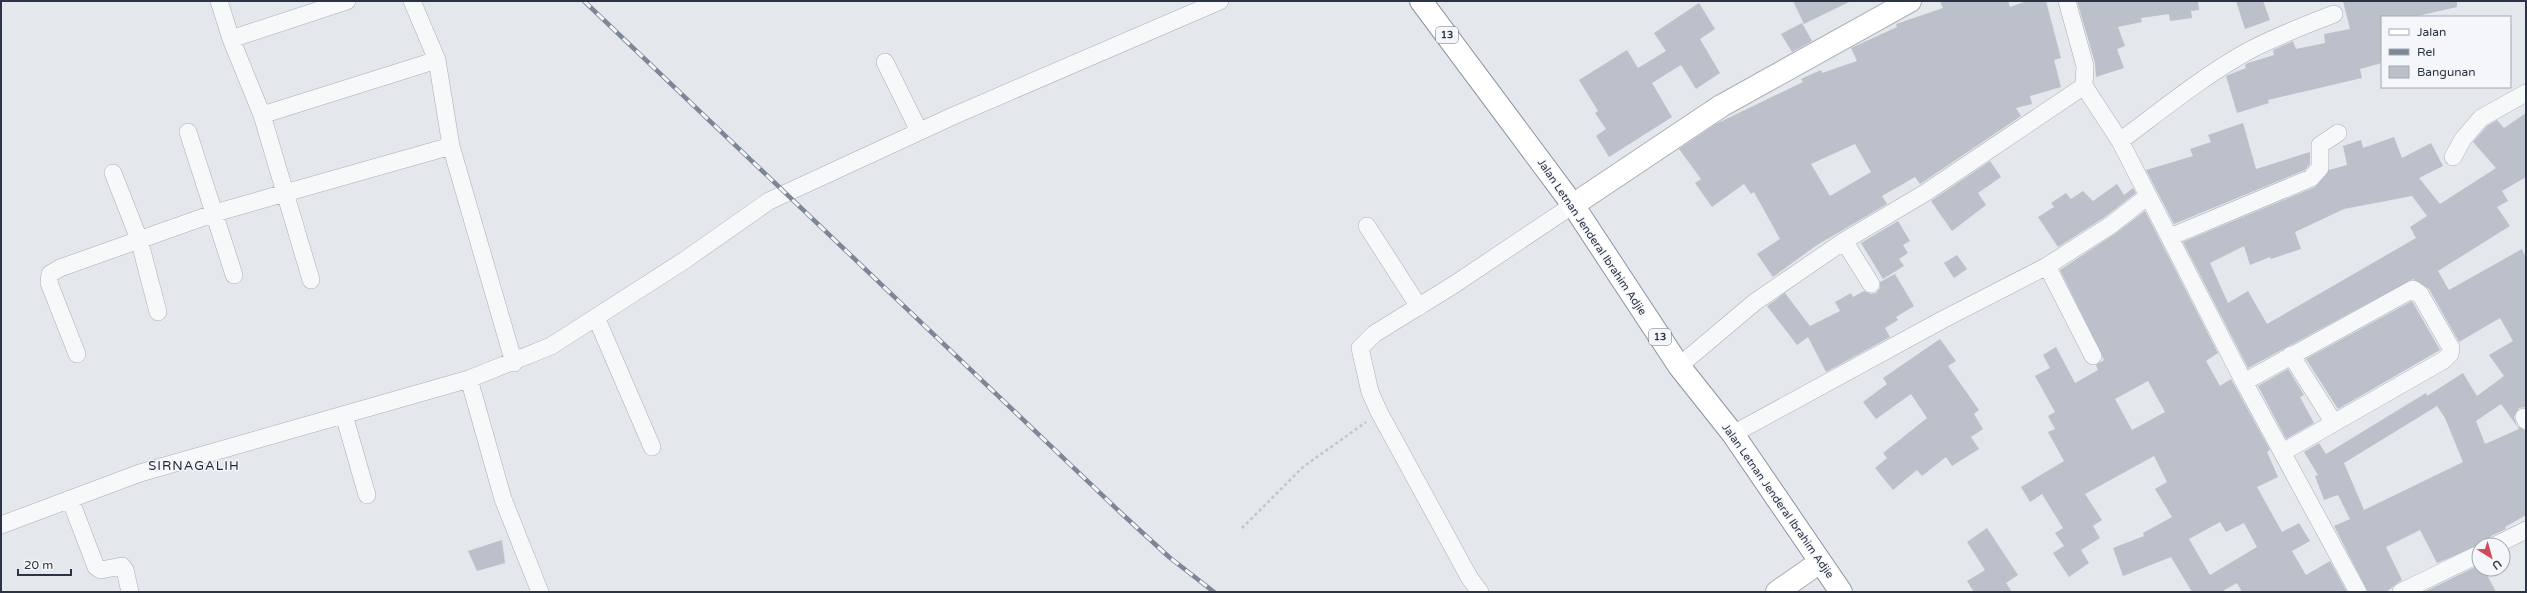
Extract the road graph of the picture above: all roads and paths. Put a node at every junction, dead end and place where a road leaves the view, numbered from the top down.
1 (219, 1) edge
2 (347, 1) edge
3 (412, 1) edge
4 (1220, 1) edge
5 (1421, 1) edge
6 (1910, 1) edge
7 (2067, 1) edge
8 (2334, 14) dead end
9 (231, 39) junction
10 (437, 60) junction
11 (885, 62) dead end
12 (2084, 86) junction
13 (2526, 93) edge
14 (262, 115) junction
15 (919, 131) junction
16 (188, 132) dead end
17 (2338, 133) dead end
18 (2120, 142) junction
19 (451, 146) junction
20 (2453, 157) dead end
21 (113, 173) dead end
22 (285, 192) junction
23 (2148, 196) junction
24 (1573, 205) junction
25 (215, 213) junction
26 (1367, 226) dead end
27 (2170, 237) junction
28 (139, 239) junction
29 (1844, 241) junction
30 (2047, 266) junction
31 (234, 275) dead end
32 (311, 280) dead end
33 (1871, 284) dead end
34 (1419, 307) junction
35 (158, 312) dead end
36 (596, 317) junction
37 (77, 354) dead end
38 (2291, 355) junction
39 (2093, 356) dead end
40 (514, 363) junction
41 (1679, 366) junction
42 (469, 379) junction
43 (2244, 382) junction
44 (1379, 412) junction
45 (344, 415) junction
46 (2334, 422) junction
47 (1733, 434) junction
48 (652, 447) dead end
49 (2283, 452) junction
50 (367, 494) dead end
51 (70, 499) junction
52 (1, 525) edge
53 (1242, 528) dead end
54 (2526, 530) edge
55 (2511, 538) edge
56 (2471, 558) edge
57 (1820, 562) junction
58 (130, 592) edge
59 (540, 592) edge
60 (1480, 592) edge
61 (1777, 592) edge
62 (1842, 592) edge
63 (2358, 592) edge
64 (2401, 592) edge

1 - 9 street
2 - 9 street
3 - 10 street
4 - 15 street
5 - 24 main road, Jalan Letnan Jenderal Ibrahim Adjie / 13
6 - 24 main road
7 - 12 street
8 - 18 street
9 - 14 street
10 - 14 street
10 - 19 street
11 - 15 street
12 - 18 street
12 - 29 street
13 - 20 street
14 - 22 street
15 - 36 street
16 - 25 street
17 - 27 street
18 - 23 street
19 - 22 street
19 - 40 street
21 - 28 street
22 - 25 street
22 - 32 street
23 - 27 street
23 - 30 street
24 - 34 street
24 - 41 main road, Jalan Letnan Jenderal Ibrahim Adjie / 13
25 - 28 street
25 - 31 street
26 - 34 street
27 - 43 street
28 - 35 street
28 - 37 street
29 - 33 street
29 - 41 street
30 - 39 street
30 - 47 street
34 - 44 street
36 - 40 street
36 - 48 street
38 - 43 street
38 - 46 street
38 - 46 street
40 - 42 street
41 - 47 main road, Jalan Letnan Jenderal Ibrahim Adjie / 13
42 - 45 street
42 - 59 street
43 - 49 street
44 - 53 path
44 - 60 street
45 - 50 street
45 - 51 street
46 - 49 street
47 - 57 main road, Jalan Letnan Jenderal Ibrahim Adjie / 13
49 - 63 street
51 - 52 street
51 - 58 street
54 - 55 street
56 - 64 street
57 - 61 main road
57 - 62 main road, Jalan Letnan Jenderal Ibrahim Adjie / 13

